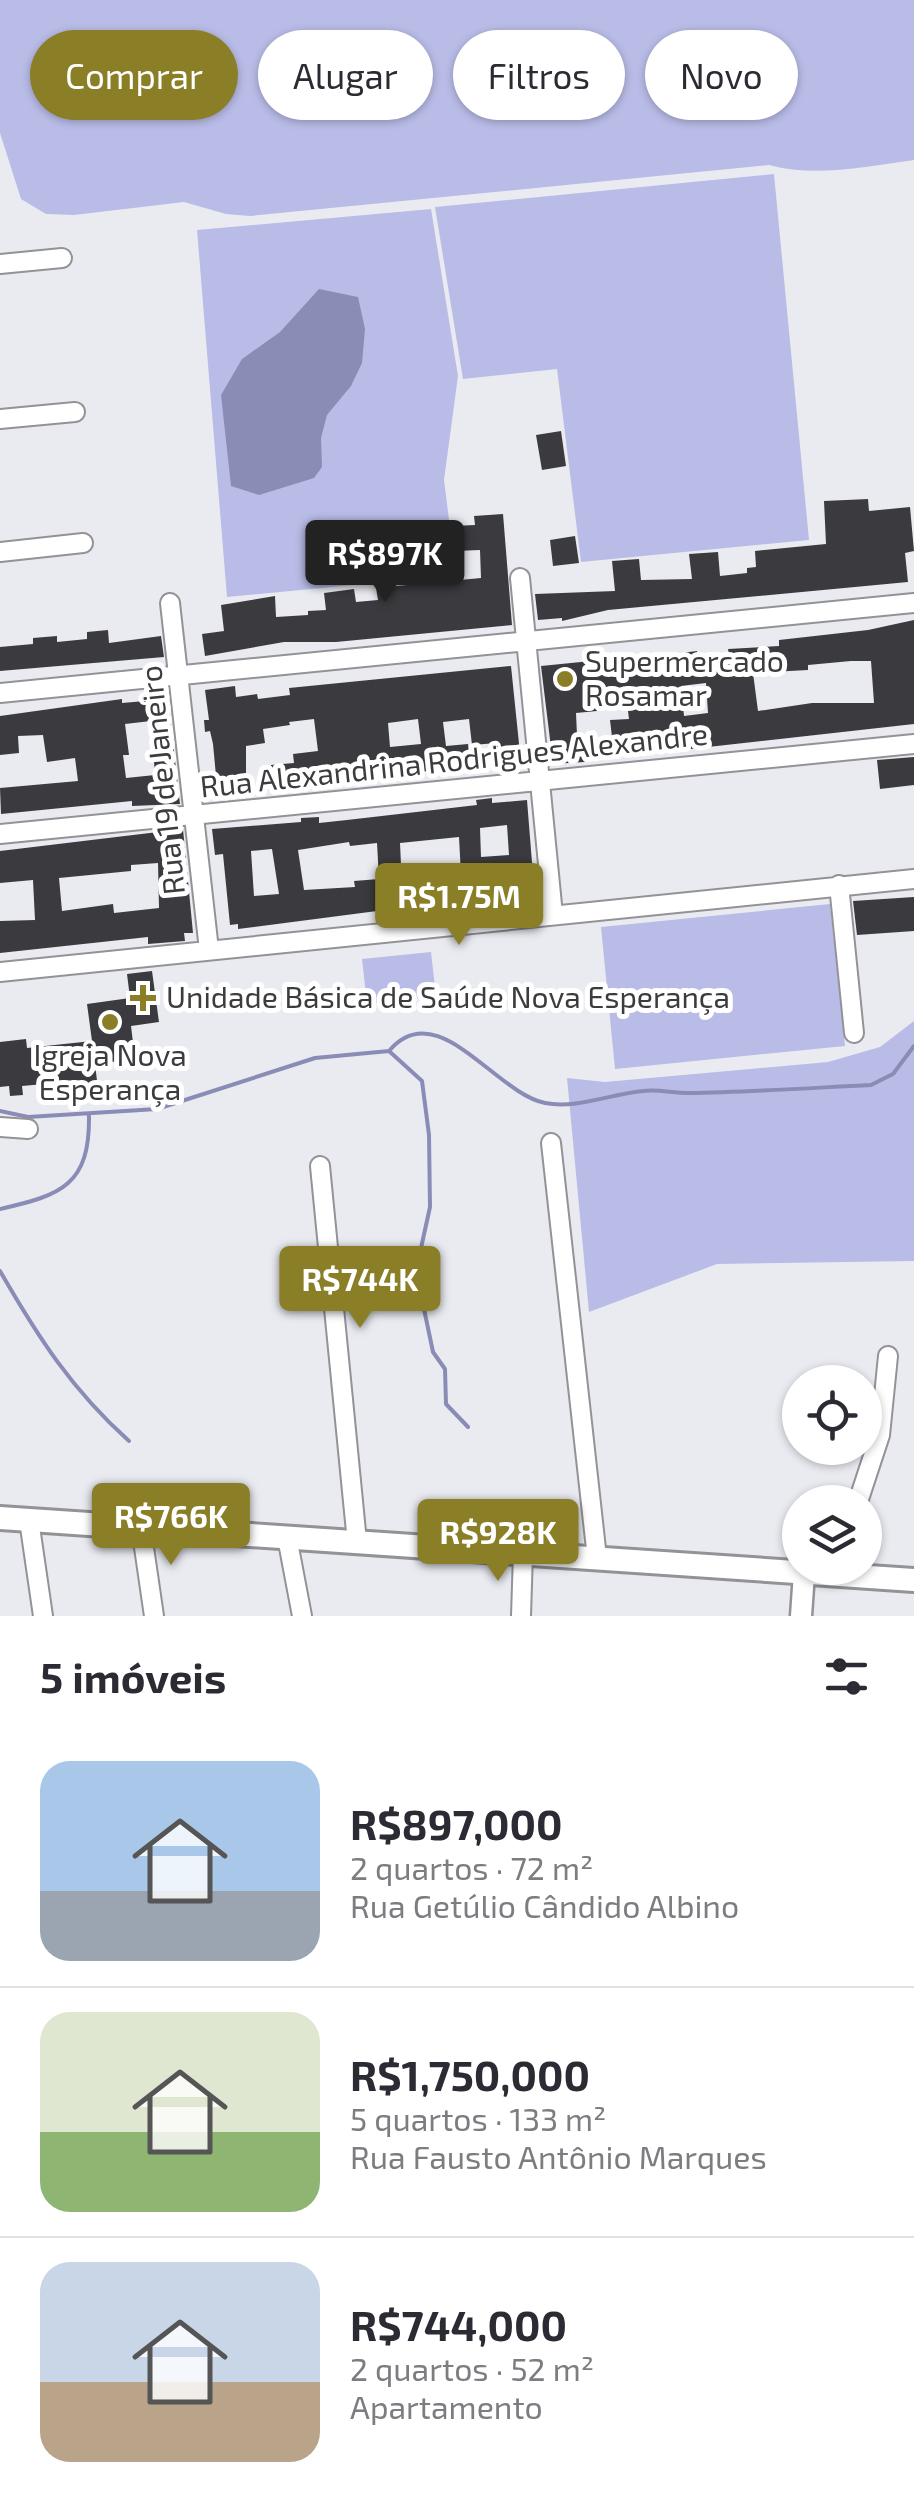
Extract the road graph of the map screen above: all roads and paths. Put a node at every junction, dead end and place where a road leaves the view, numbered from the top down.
1 (62, 258) dead end
2 (0, 264) edge
3 (75, 412) dead end
4 (0, 419) edge
5 (82, 543) dead end
6 (0, 552) edge
7 (520, 578) dead end
8 (170, 603) dead end
9 (914, 603) edge
10 (526, 641) junction
11 (178, 676) junction
12 (0, 693) edge
13 (914, 744) edge
14 (540, 780) junction
15 (194, 814) junction
16 (0, 834) edge
17 (914, 879) edge
18 (839, 885) junction
19 (552, 915) junction
20 (210, 950) junction
21 (0, 972) edge
22 (854, 1033) dead end
23 (0, 1127) edge
24 (28, 1129) dead end
25 (551, 1143) dead end
26 (320, 1166) dead end
27 (888, 1356) dead end
28 (864, 1485) edge
29 (0, 1518) edge
30 (29, 1520) junction
31 (140, 1527) junction
32 (287, 1537) junction
33 (357, 1542) junction
34 (523, 1553) junction
35 (596, 1558) junction
36 (782, 1571) edge
37 (882, 1576) edge
38 (914, 1580) edge
39 (803, 1585) edge
40 (43, 1616) edge
41 (154, 1616) edge
42 (302, 1616) edge
43 (521, 1616) edge
44 (802, 1616) edge

1 - 2 street
3 - 4 street
5 - 6 street
7 - 10 street
8 - 11 street, Rua 19 de Janeiro
9 - 10 street
10 - 11 street
10 - 14 street
11 - 12 street
11 - 15 street, Rua 19 de Janeiro
13 - 14 street, Rua Alexandrina Rodrigues Alexandre
14 - 15 street, Rua Alexandrina Rodrigues Alexandre
14 - 19 street
15 - 16 street, Rua Alexandrina Rodrigues Alexandre
15 - 20 street, Rua 19 de Janeiro
17 - 18 street
18 - 19 street
18 - 22 street
19 - 20 street
20 - 21 street
23 - 24 street
25 - 35 street
26 - 33 street
27 - 28 street
29 - 30 main road
30 - 31 main road
30 - 40 street
31 - 32 main road
31 - 41 street
32 - 33 main road
32 - 42 street
33 - 34 main road
34 - 35 main road
34 - 43 street
35 - 36 main road
37 - 38 main road
39 - 44 street

